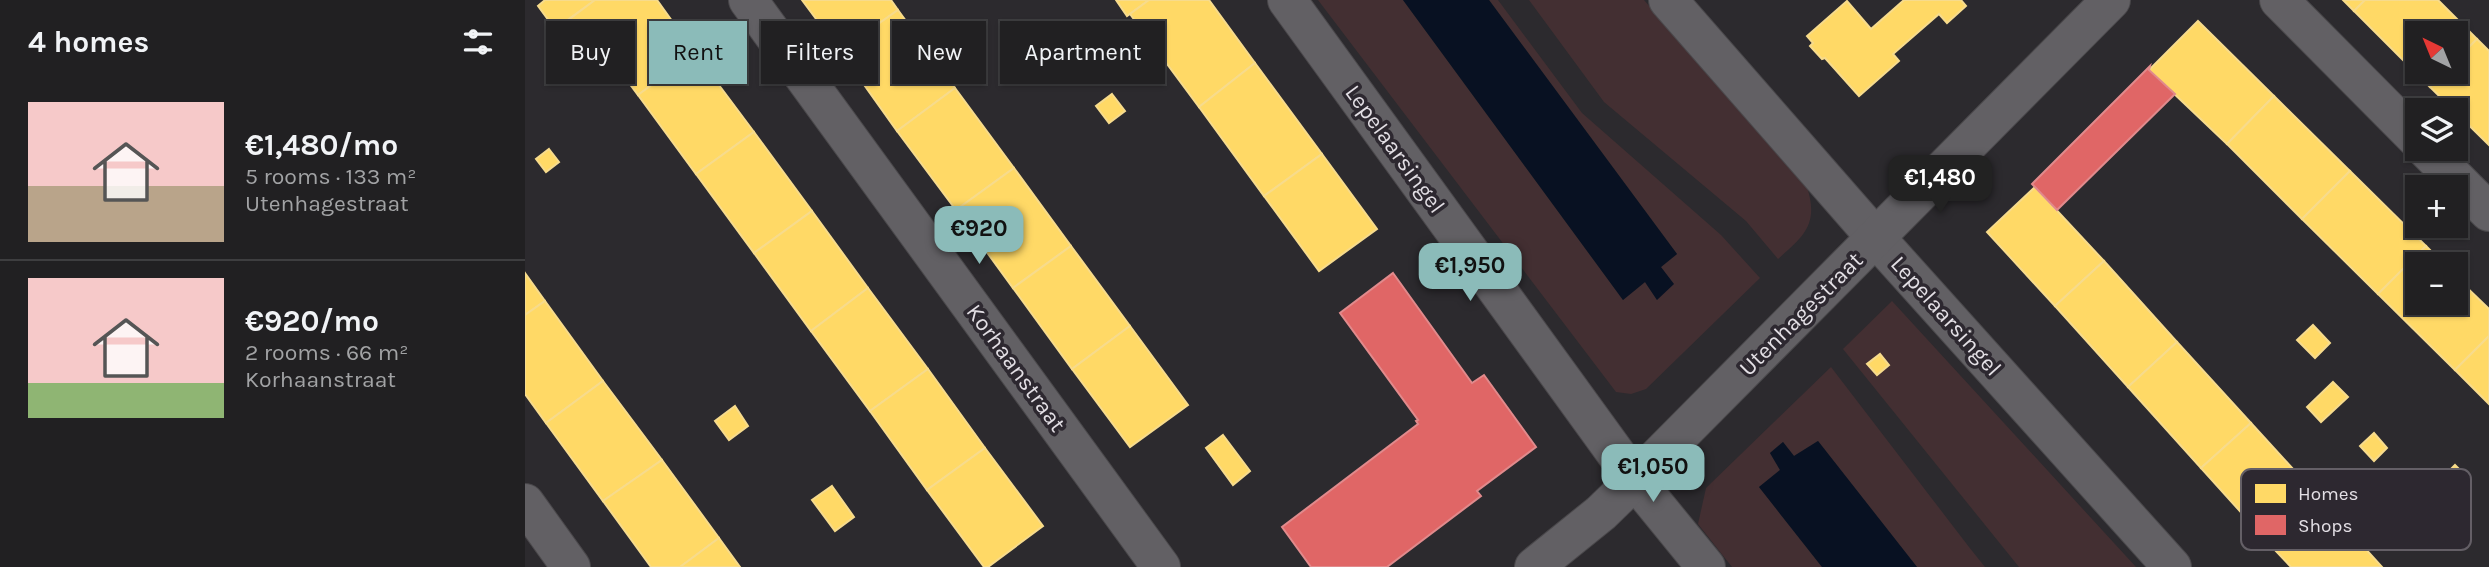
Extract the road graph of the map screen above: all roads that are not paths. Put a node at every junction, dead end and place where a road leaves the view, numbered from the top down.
1 (748, 0) edge
2 (1287, 0) edge
3 (1668, 0) edge
4 (2111, 0) edge
5 (2279, 0) edge
6 (2405, 127) edge
7 (2438, 161) edge
8 (2489, 212) edge
9 (1876, 238) junction
10 (1635, 480) junction
11 (525, 503) edge
12 (571, 567) edge
13 (1161, 567) edge
14 (1534, 567) edge
15 (1706, 567) edge
16 (2172, 567) edge

1 - 13 street, Korhaanstraat
2 - 10 street, Lepelaarsingel
3 - 9 street, Lepelaarsingel
4 - 9 street, Utenhagestraat
5 - 6 street
7 - 8 street
9 - 10 street, Utenhagestraat
9 - 16 street, Lepelaarsingel
10 - 14 street, Utenhagestraat
10 - 15 street, Lepelaarsingel
11 - 12 street

